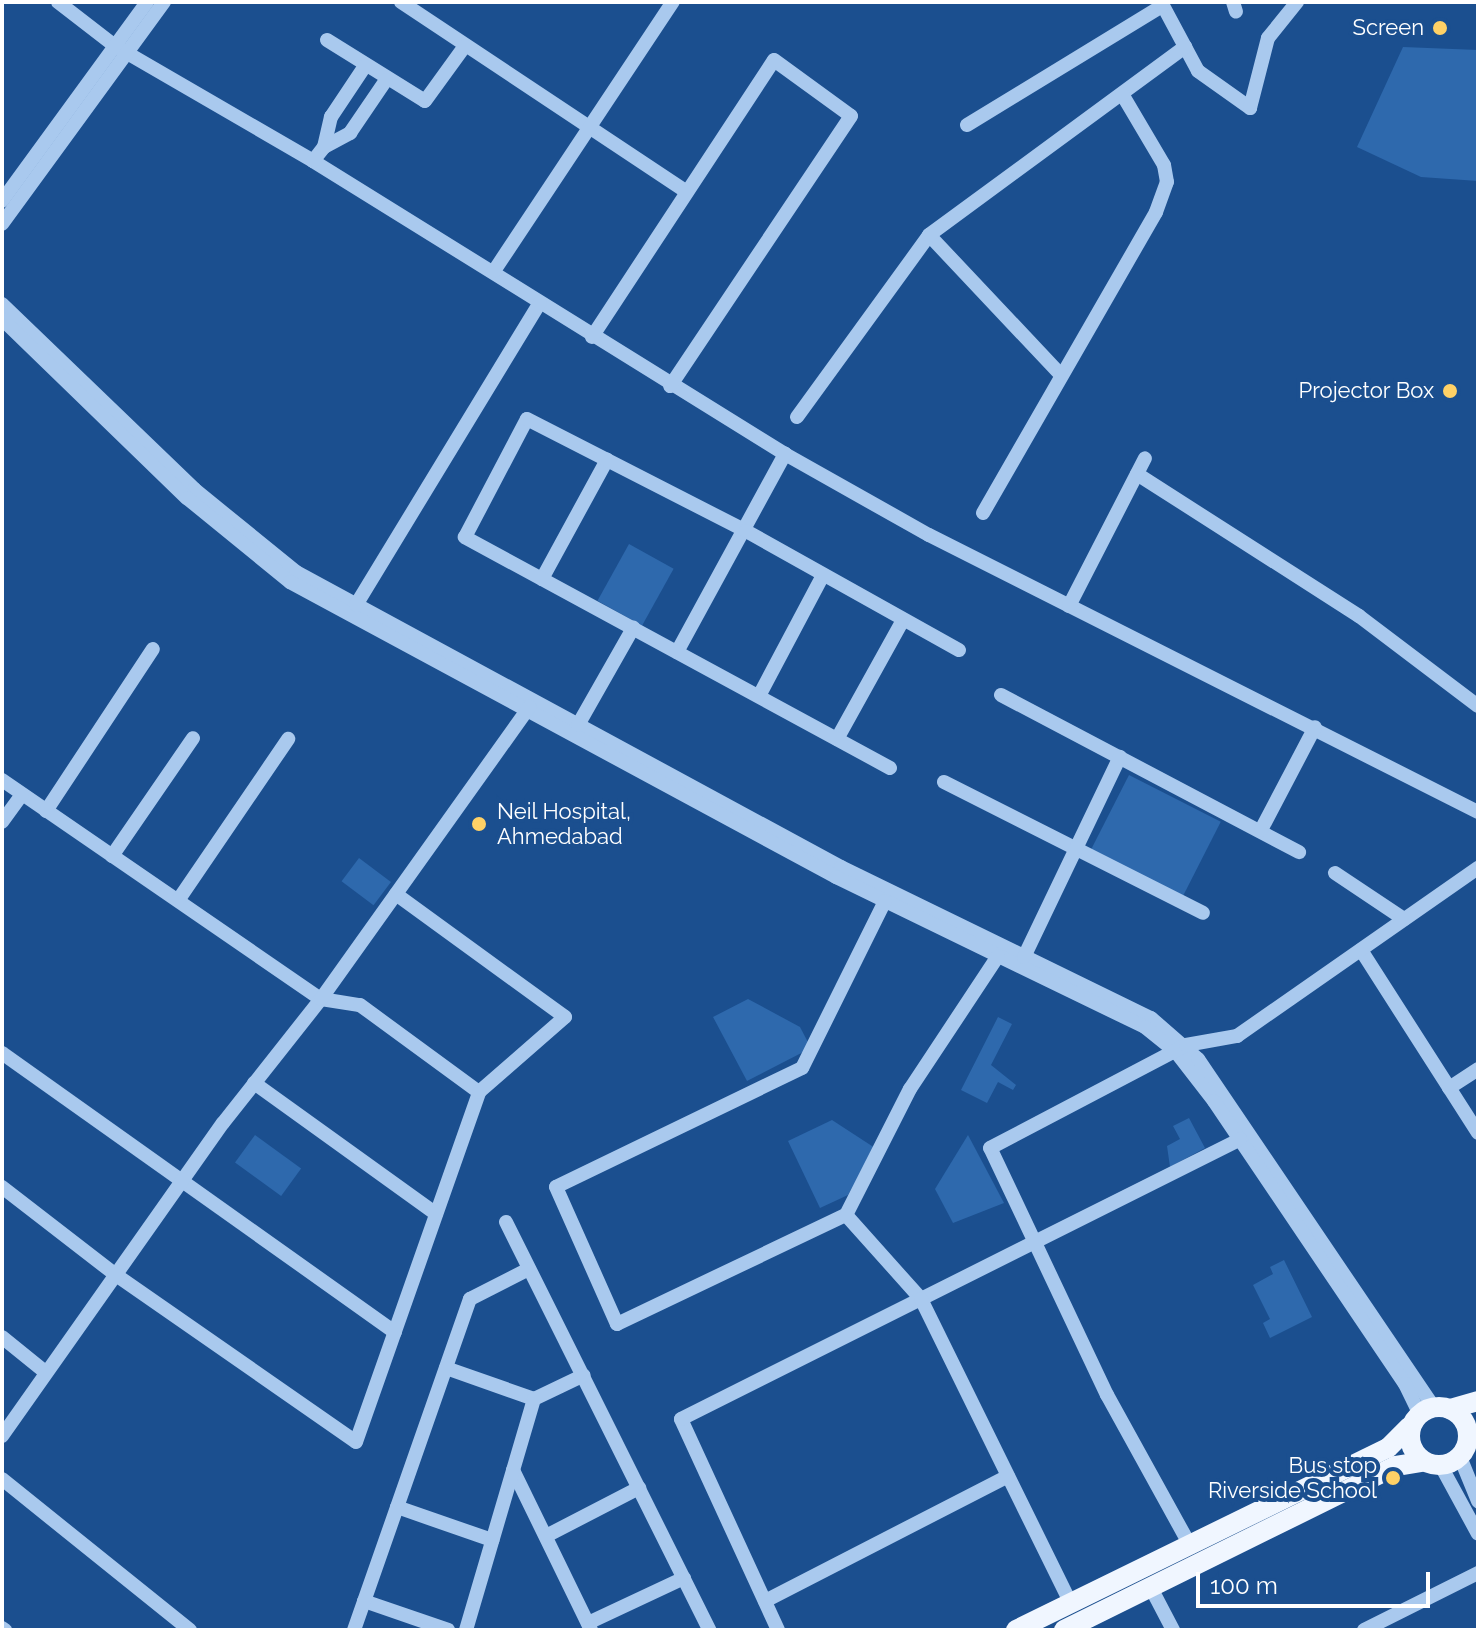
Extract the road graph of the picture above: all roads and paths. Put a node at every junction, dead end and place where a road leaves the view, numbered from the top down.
1 (58, 2) edge
2 (147, 2) edge
3 (164, 2) edge
4 (401, 2) edge
5 (673, 2) edge
6 (1297, 2) edge
7 (1162, 4) edge
8 (327, 40) dead end
9 (465, 46) junction
10 (1185, 47) junction
11 (121, 49) junction
12 (365, 66) junction
13 (386, 80) junction
14 (1122, 94) junction
15 (967, 125) dead end
16 (587, 129) junction
17 (324, 147) junction
18 (313, 161) junction
19 (687, 192) junction
20 (2, 201) edge
21 (2, 224) edge
22 (929, 235) junction
23 (494, 271) junction
24 (540, 302) junction
25 (2, 304) edge
26 (2, 319) edge
27 (592, 337) junction
28 (1059, 373) junction
29 (670, 386) junction
30 (797, 417) dead end
31 (785, 454) junction
32 (1145, 458) dead end
33 (607, 460) junction
34 (1137, 474) junction
35 (983, 513) dead end
36 (746, 531) junction
37 (823, 575) junction
38 (542, 579) junction
39 (356, 605) junction
40 (1069, 606) junction
41 (903, 620) junction
42 (633, 628) junction
43 (153, 649) dead end
44 (959, 650) dead end
45 (677, 652) junction
46 (1001, 695) dead end
47 (759, 696) junction
48 (534, 700) junction
49 (1478, 706) edge
50 (525, 713) junction
51 (578, 725) junction
52 (1315, 727) junction
53 (193, 738) dead end
54 (288, 739) dead end
55 (837, 739) junction
56 (1120, 757) junction
57 (890, 768) dead end
58 (2, 780) edge
59 (944, 782) dead end
60 (22, 794) junction
61 (46, 811) junction
62 (1478, 812) edge
63 (2, 822) edge
64 (1261, 830) junction
65 (1076, 848) junction
66 (1299, 852) dead end
67 (112, 856) junction
68 (1478, 868) edge
69 (1335, 873) dead end
70 (396, 894) junction
71 (179, 899) junction
72 (885, 901) junction
73 (1203, 913) dead end
74 (1404, 919) junction
75 (1361, 950) junction
76 (998, 956) junction
77 (1024, 957) junction
78 (321, 999) junction
79 (1181, 1048) junction
80 (2, 1053) edge
81 (1478, 1069) edge
82 (254, 1083) junction
83 (1449, 1088) junction
84 (479, 1092) junction
85 (1478, 1133) edge
86 (1240, 1139) dead end
87 (183, 1181) junction
88 (2, 1187) edge
89 (436, 1214) junction
90 (846, 1215) junction
91 (506, 1222) dead end
92 (1036, 1243) junction
93 (529, 1269) junction
94 (116, 1275) junction
95 (921, 1299) junction
96 (395, 1332) junction
97 (2, 1337) edge
98 (446, 1368) junction
99 (44, 1371) junction
100 (584, 1375) junction
101 (534, 1399) junction
102 (1478, 1401) edge
103 (1428, 1414) junction
104 (2, 1436) edge
105 (1454, 1452) edge
106 (513, 1470) junction
107 (1008, 1476) junction
108 (2, 1479) edge
109 (639, 1488) junction
110 (1478, 1501) edge
111 (397, 1507) junction
112 (1478, 1534) edge
113 (546, 1536) junction
114 (492, 1540) junction
115 (1191, 1547) junction
116 (1478, 1573) edge
117 (684, 1578) junction
118 (1150, 1586) junction
119 (1074, 1600) junction
120 (364, 1601) junction
121 (765, 1601) junction
122 (1088, 1618) junction
123 (589, 1626) edge
124 (190, 1630) edge
125 (354, 1630) edge
126 (448, 1630) edge
127 (466, 1630) edge
128 (709, 1630) edge
129 (778, 1630) edge
130 (1016, 1630) edge
131 (1064, 1630) edge
132 (1173, 1630) edge
133 (1364, 1630) edge

1 - 11 street
2 - 11 street
3 - 11 street
4 - 9 street
5 - 16 street
6 - 10 street
7 - 10 street
7 - 15 street
8 - 12 street
9 - 13 street
9 - 16 street
10 - 14 street
11 - 18 street
11 - 20 street
11 - 21 street
12 - 13 street
12 - 17 street
13 - 17 street
14 - 22 street
14 - 28 street
16 - 19 street
16 - 23 street
17 - 18 street
18 - 23 street
19 - 27 street
19 - 29 street
22 - 28 street
22 - 30 street
23 - 24 street
24 - 27 street
24 - 39 street
25 - 39 street
26 - 50 street
27 - 29 street
28 - 35 street
29 - 31 street
31 - 36 street
31 - 40 street
32 - 34 street
33 - 36 street
33 - 38 street
33 - 38 street
34 - 40 street
34 - 49 street
36 - 37 street
36 - 45 street
37 - 41 street
37 - 47 street
38 - 42 street
39 - 48 street
40 - 52 street
41 - 44 street
41 - 55 street
42 - 45 street
42 - 51 street
43 - 61 street
45 - 47 street
46 - 56 street
47 - 55 street
48 - 50 street
48 - 51 street
50 - 70 street
50 - 72 street
51 - 77 street
52 - 62 street
52 - 64 street
53 - 67 street
54 - 71 street
55 - 57 street
56 - 64 street
56 - 65 street
58 - 60 street
59 - 65 street
60 - 61 street
60 - 63 street
61 - 67 street
64 - 66 street
65 - 73 street
65 - 77 street
67 - 71 street
68 - 74 street
69 - 74 street
70 - 78 street
70 - 84 street
71 - 78 street
72 - 76 street
72 - 90 street
74 - 75 street
75 - 79 street
75 - 83 street
76 - 79 street
76 - 90 street
77 - 79 street
78 - 82 street
78 - 84 street
79 - 92 street
79 - 103 street
80 - 87 street
81 - 83 street
82 - 87 street
82 - 89 street
83 - 85 street
84 - 89 street
86 - 92 street
87 - 94 street
87 - 96 street
88 - 94 street
89 - 96 street
90 - 95 street
91 - 93 street
92 - 95 street
92 - 115 street
93 - 98 street
93 - 100 street
94 - 96 street
94 - 99 street
95 - 107 street
95 - 121 street
97 - 99 street
98 - 101 street
98 - 111 street
99 - 104 street
100 - 101 street
100 - 109 street
101 - 106 street
102 - 103 main road
103 - 105 main road
103 - 105 main road
103 - 115 main road
105 - 110 street
105 - 112 street
105 - 118 main road
106 - 113 street
106 - 114 street
107 - 119 street
107 - 121 street
108 - 124 street
109 - 113 street
109 - 117 street
111 - 114 street
111 - 120 street
113 - 123 street
114 - 127 street
115 - 119 main road
116 - 133 street
117 - 123 street
117 - 128 street
118 - 122 main road
118 - 132 street
119 - 122 main road
119 - 130 main road
120 - 125 street
120 - 126 street
121 - 129 street
122 - 131 main road

